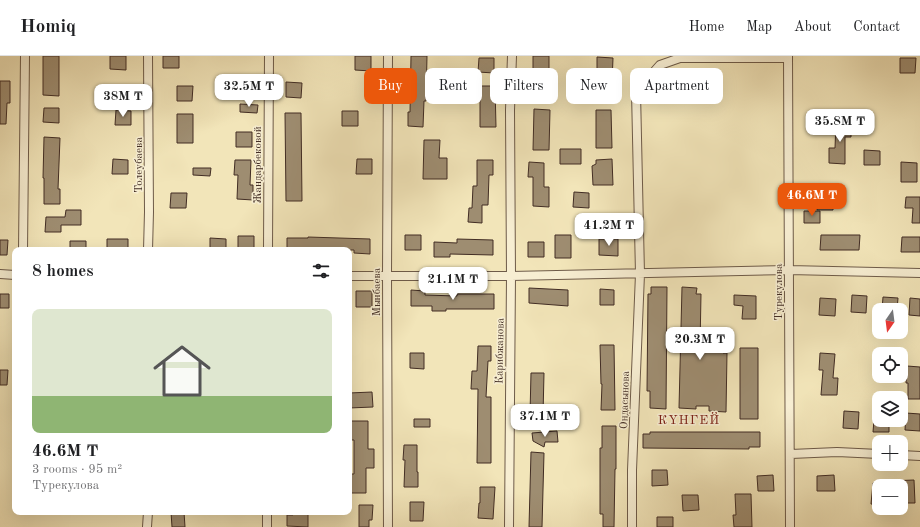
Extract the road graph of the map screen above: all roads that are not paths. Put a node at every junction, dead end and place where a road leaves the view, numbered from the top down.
1 (25, 56) edge
2 (148, 56) edge
3 (269, 56) edge
4 (388, 56) edge
5 (512, 56) edge
6 (755, 57) edge
7 (788, 57) edge
8 (24, 247) edge
9 (148, 247) edge
10 (268, 247) edge
11 (789, 270) junction
12 (920, 273) edge
13 (0, 274) edge
14 (640, 274) junction
15 (12, 275) edge
16 (352, 276) edge
17 (387, 276) junction
18 (511, 276) junction
19 (791, 454) junction
20 (872, 454) edge
21 (908, 455) edge
22 (920, 456) edge
23 (148, 515) edge
24 (267, 515) edge
25 (147, 527) edge
26 (267, 527) edge
27 (388, 527) edge
28 (509, 527) edge
29 (632, 527) edge
30 (790, 527) edge

1 - 8 street
2 - 9 street, Толеубаева
3 - 10 street, Жандарбековой
4 - 17 street, Мынбаева
5 - 18 street, Карибжанова
6 - 7 street, Ондасынова
6 - 14 street, Ондасынова
7 - 11 street, Турекулова
11 - 12 street
11 - 14 street
11 - 19 street, Турекулова
13 - 15 street
14 - 18 street
14 - 29 street, Ондасынова
16 - 17 street
17 - 18 street
17 - 27 street, Мынбаева
18 - 28 street, Карибжанова
19 - 20 street
19 - 30 street, Турекулова
21 - 22 street
23 - 25 street
24 - 26 street

